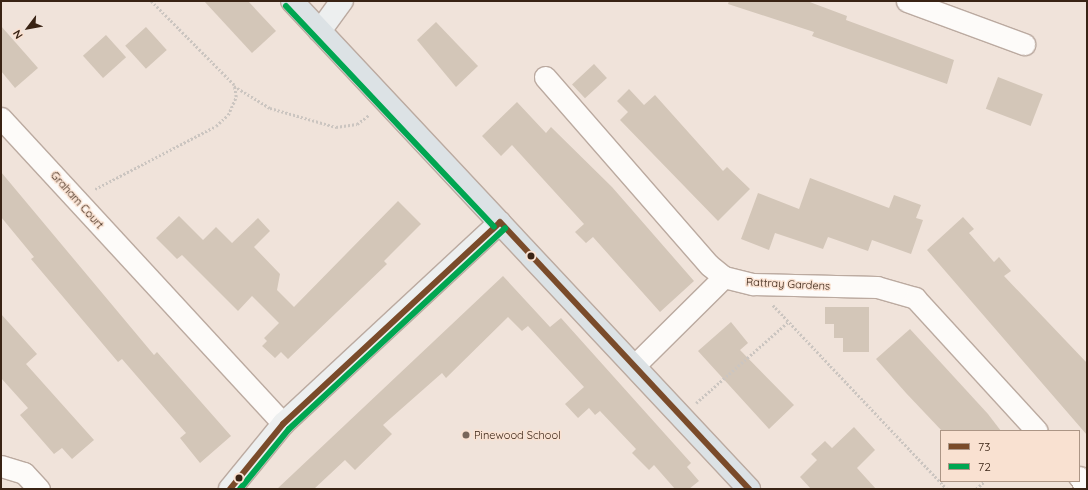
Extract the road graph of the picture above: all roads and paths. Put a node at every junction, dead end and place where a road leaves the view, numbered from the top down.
1 (151, 1) edge
2 (292, 1) edge
3 (342, 1) edge
4 (907, 1) edge
5 (320, 32) junction
6 (1024, 44) dead end
7 (546, 77) dead end
8 (234, 85) junction
9 (385, 101) junction
10 (1, 118) edge
11 (80, 203) junction
12 (500, 222) junction
13 (724, 278) junction
14 (753, 284) junction
15 (788, 322) junction
16 (635, 365) junction
17 (682, 416) junction
18 (283, 424) junction
19 (1036, 430) edge
20 (1, 466) edge
21 (1080, 478) edge
22 (940, 482) edge
23 (984, 482) edge
24 (1087, 486) edge
25 (40, 489) edge
26 (230, 489) edge
27 (749, 489) edge
28 (976, 489) edge

1 - 8 path
2 - 5 main road
3 - 5 street
4 - 6 street
5 - 9 main road
7 - 13 street, Rattray Gardens
8 - 9 path
8 - 11 path
9 - 12 main road
10 - 11 street, Graham Court
11 - 18 street, Graham Court
12 - 16 main road
12 - 18 street
13 - 14 street, Rattray Gardens
13 - 16 street
14 - 15 path
14 - 19 street, Rattray Gardens
15 - 17 path
15 - 22 path
16 - 17 main road
17 - 27 main road
18 - 26 street
20 - 25 street
21 - 24 street
23 - 28 path

